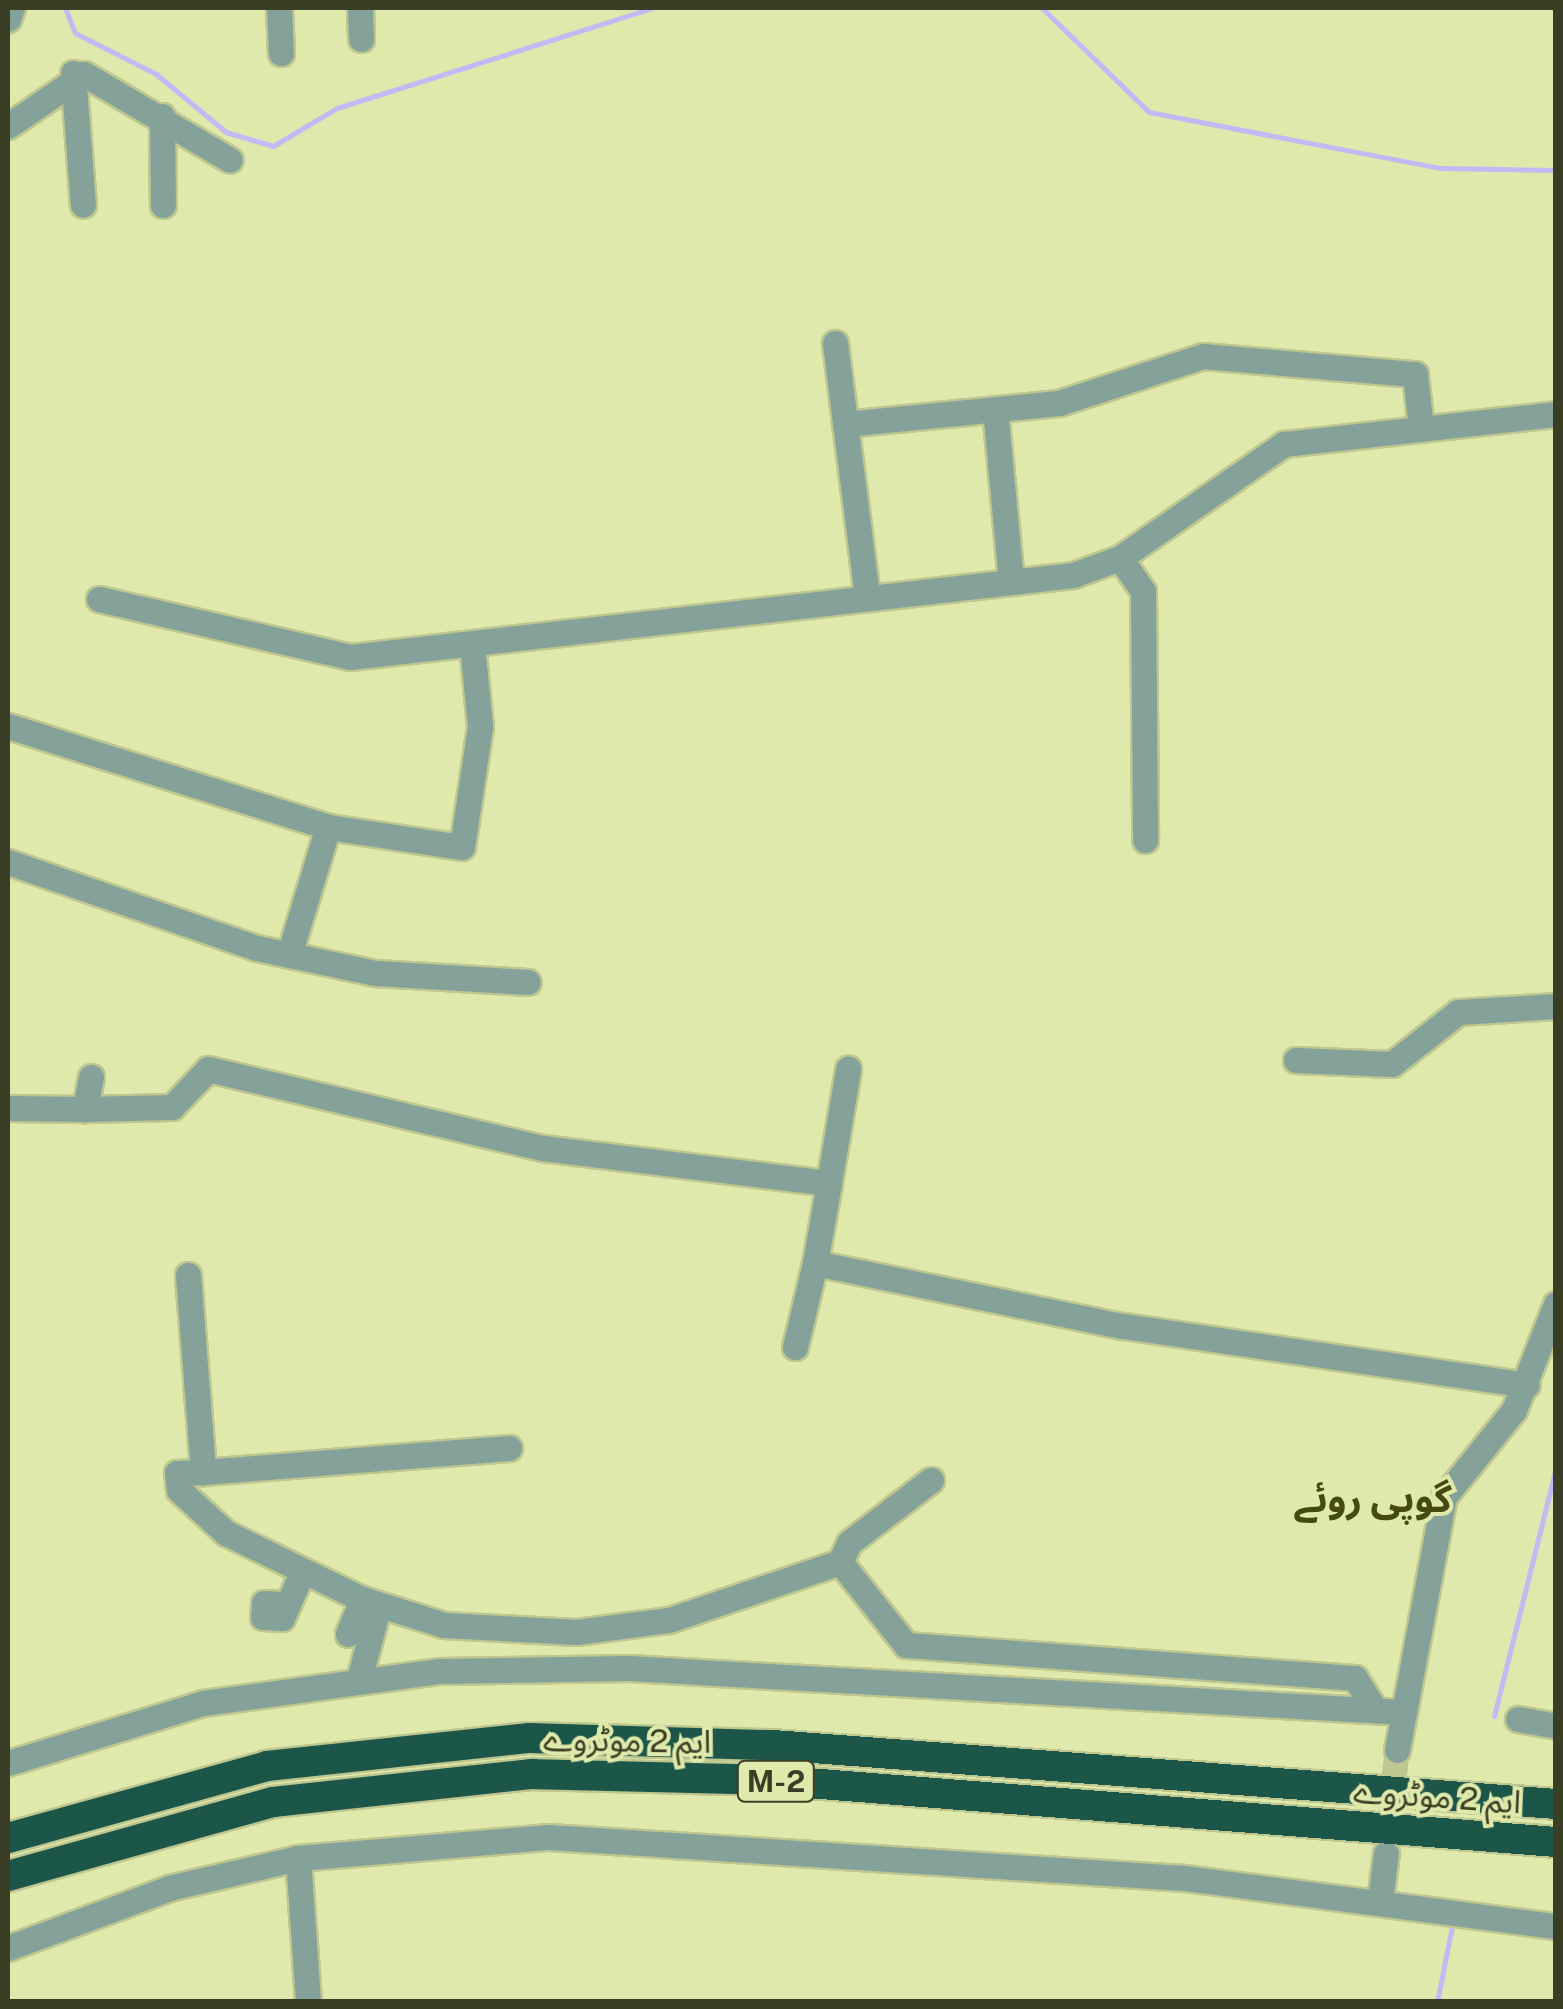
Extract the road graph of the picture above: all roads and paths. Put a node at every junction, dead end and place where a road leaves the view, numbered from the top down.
1 (12, 8) edge
2 (279, 8) edge
3 (360, 8) edge
4 (8, 19) edge
5 (361, 39) dead end
6 (282, 53) dead end
7 (74, 73) junction
8 (162, 116) junction
9 (8, 126) edge
10 (230, 160) dead end
11 (83, 205) dead end
12 (163, 205) dead end
13 (835, 343) dead end
14 (995, 409) junction
15 (1556, 414) edge
16 (846, 424) junction
17 (1421, 428) junction
18 (1120, 558) junction
19 (1011, 582) junction
20 (867, 596) junction
21 (98, 599) dead end
22 (472, 644) junction
23 (8, 726) edge
24 (328, 827) junction
25 (1145, 840) dead end
26 (8, 862) edge
27 (289, 955) junction
28 (528, 982) dead end
29 (1556, 1006) edge
30 (1296, 1060) dead end
31 (848, 1069) dead end
32 (91, 1077) dead end
33 (8, 1108) edge
34 (84, 1109) junction
35 (829, 1183) junction
36 (815, 1263) junction
37 (188, 1275) dead end
38 (1556, 1304) edge
39 (796, 1347) dead end
40 (1527, 1385) junction
41 (509, 1448) dead end
42 (203, 1472) junction
43 (931, 1480) dead end
44 (840, 1562) junction
45 (302, 1572) junction
46 (370, 1602) junction
47 (282, 1604) dead end
48 (348, 1634) dead end
49 (360, 1679) junction
50 (1375, 1710) junction
51 (1404, 1712) junction
52 (1518, 1718) dead end
53 (1554, 1720) edge
54 (1397, 1750) tunnel mouth
55 (8, 1763) edge
56 (1556, 1804) edge
57 (8, 1838) edge
58 (1556, 1842) edge
59 (1386, 1854) tunnel mouth
60 (298, 1858) junction
61 (8, 1876) edge
62 (1380, 1900) junction
63 (1556, 1926) edge
64 (8, 1948) edge
65 (308, 2002) edge

1 - 4 street
2 - 6 street
3 - 5 street
7 - 8 street
7 - 9 street
7 - 11 street
8 - 10 street
8 - 12 street
13 - 16 street
14 - 16 street
14 - 17 street
14 - 19 street
15 - 17 street
16 - 20 street
17 - 18 street
18 - 19 street
18 - 25 street
19 - 20 street
20 - 22 street
21 - 22 street
22 - 24 street
23 - 24 street
24 - 27 street
26 - 27 street
27 - 28 street
29 - 30 street
31 - 35 street
32 - 34 street
33 - 34 street
34 - 35 street
35 - 36 street
36 - 39 street
36 - 40 street
37 - 42 street
38 - 40 street
40 - 51 street
41 - 42 street
42 - 45 street
43 - 44 street
44 - 46 street
44 - 50 street
45 - 46 street
45 - 47 street
46 - 48 street
46 - 49 street
49 - 50 street
49 - 55 street
50 - 51 street
51 - 54 street
52 - 53 street
56 - 57 highway, ایم 2 موٹروے / M-2
58 - 61 highway, ایم 2 موٹروے / M-2
59 - 62 street
60 - 62 street
60 - 64 street
60 - 65 street
62 - 63 street

